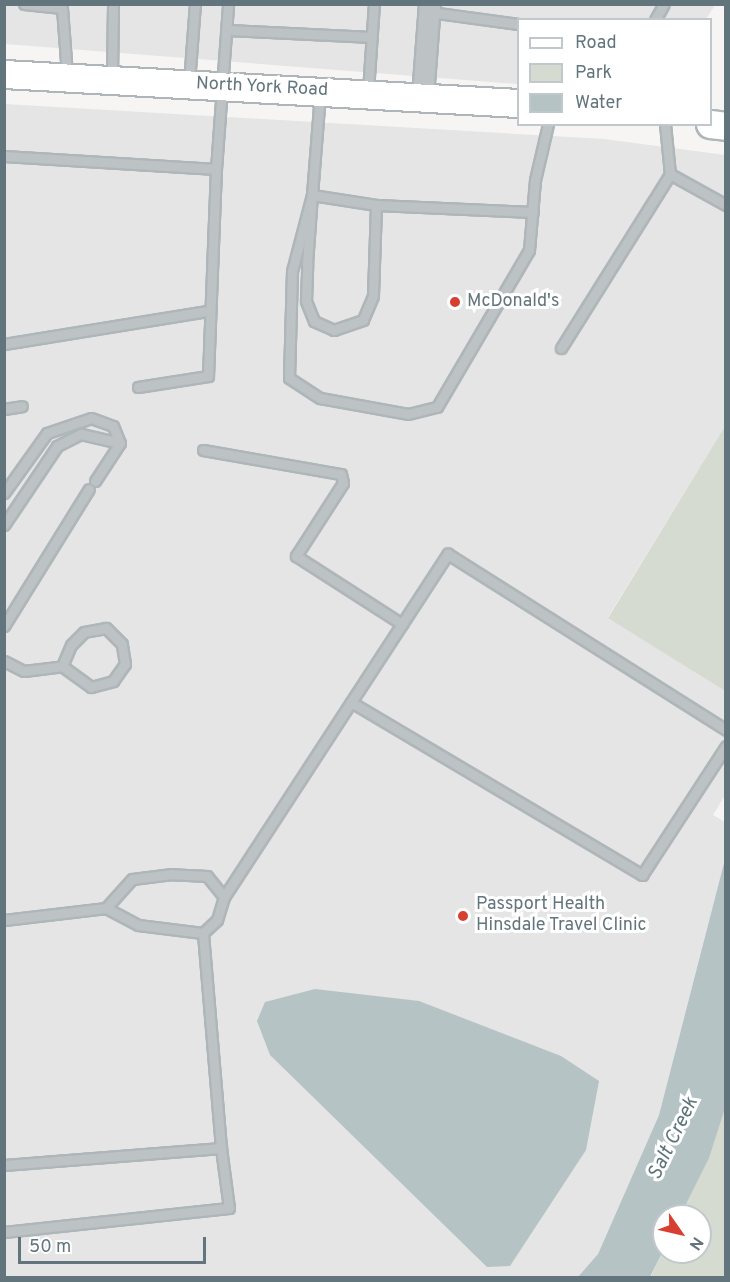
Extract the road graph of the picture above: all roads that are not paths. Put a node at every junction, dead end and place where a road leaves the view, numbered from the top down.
1 (24, 4) edge
2 (113, 4) edge
3 (195, 4) edge
4 (228, 4) edge
5 (374, 4) edge
6 (664, 4) edge
7 (430, 8) edge
8 (656, 18) edge
9 (517, 24) edge
10 (228, 30) junction
11 (372, 37) junction
12 (4, 74) edge
13 (67, 78) junction
14 (112, 80) junction
15 (188, 84) junction
16 (222, 86) junction
17 (320, 91) junction
18 (367, 94) junction
19 (423, 97) junction
20 (517, 103) edge
21 (548, 126) edge
22 (665, 126) edge
23 (4, 156) edge
24 (216, 169) junction
25 (670, 174) junction
26 (312, 195) junction
27 (376, 204) junction
28 (726, 205) edge
29 (533, 212) junction
30 (207, 311) junction
31 (4, 344) edge
32 (561, 348) dead end
33 (138, 387) dead end
34 (22, 406) dead end
35 (4, 410) edge
36 (120, 442) junction
37 (203, 450) dead end
38 (4, 493) edge
39 (4, 525) edge
40 (402, 624) junction
41 (4, 626) edge
42 (4, 662) edge
43 (62, 666) junction
44 (351, 702) junction
45 (726, 730) edge
46 (726, 746) edge
47 (224, 897) junction
48 (106, 908) junction
49 (4, 920) edge
50 (202, 933) junction
51 (221, 1148) junction
52 (4, 1165) edge
53 (4, 1232) edge

1 - 13 lane
2 - 14 lane
3 - 15 lane
4 - 10 lane
5 - 11 lane
6 - 8 lane
7 - 9 lane
7 - 19 street
10 - 11 lane
10 - 16 lane
11 - 18 lane
12 - 13 main road, North York Road
13 - 14 main road, North York Road
14 - 15 main road, North York Road
15 - 16 main road, North York Road
16 - 17 main road, North York Road
16 - 24 lane
17 - 18 main road, North York Road
17 - 26 lane
18 - 19 main road, North York Road
19 - 20 main road, North York Road
21 - 29 lane
22 - 25 lane
23 - 24 lane
24 - 30 lane
25 - 28 lane
25 - 32 lane
26 - 27 lane
26 - 27 lane
26 - 29 lane
27 - 29 lane
30 - 31 lane
30 - 33 lane
34 - 35 lane
36 - 38 lane
36 - 39 lane
36 - 41 lane
37 - 40 lane
40 - 44 lane
40 - 45 lane
42 - 43 lane
43 - 43 lane
44 - 46 lane
44 - 47 lane
47 - 48 lane
47 - 50 lane
48 - 49 lane
48 - 50 lane
50 - 51 lane
51 - 52 lane
51 - 53 lane

